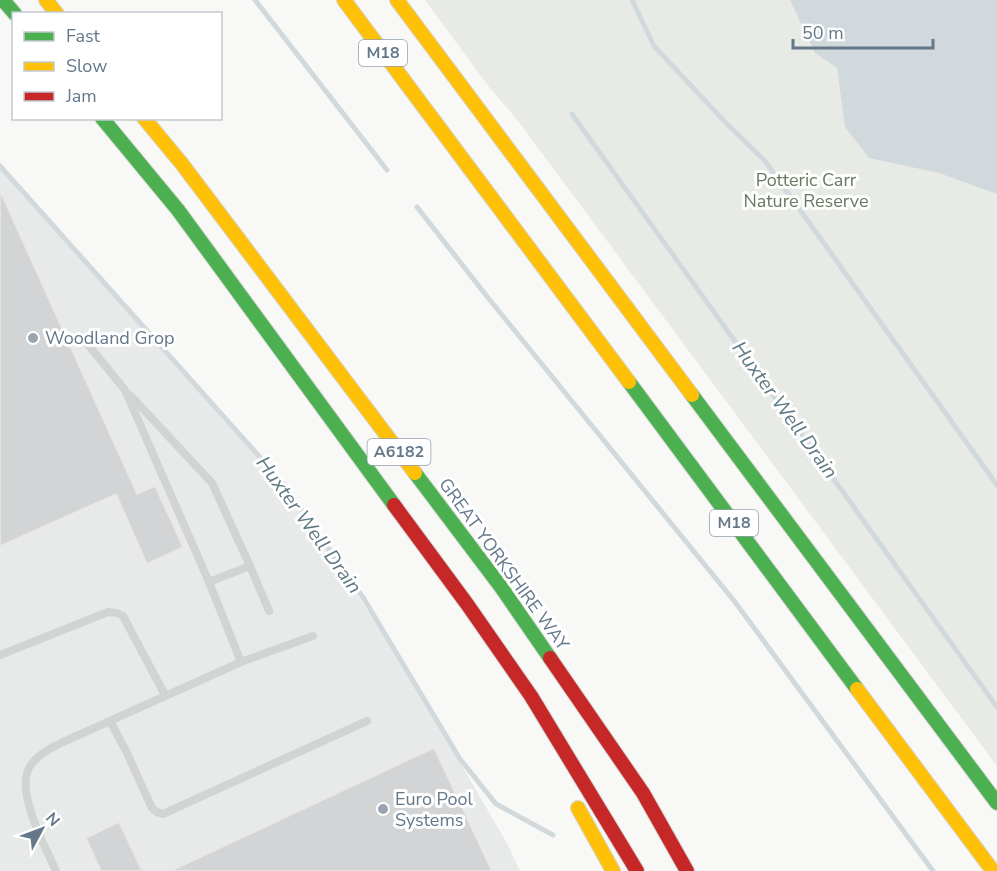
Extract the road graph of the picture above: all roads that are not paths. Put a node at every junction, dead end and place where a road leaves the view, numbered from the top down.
1 (3, 0) edge
2 (46, 0) edge
3 (344, 0) edge
4 (397, 0) edge
5 (13, 12) edge
6 (55, 12) edge
7 (104, 120) edge
8 (146, 120) edge
9 (81, 336) dead end
10 (125, 390) junction
11 (250, 566) junction
12 (209, 582) junction
13 (269, 611) dead end
14 (313, 636) dead end
15 (0, 656) edge
16 (241, 662) junction
17 (165, 695) junction
18 (531, 696) junction
19 (110, 720) junction
20 (367, 721) dead end
21 (552, 756) dead end
22 (571, 795) dead end
23 (997, 803) edge
24 (56, 871) edge
25 (613, 871) edge
26 (637, 871) edge
27 (687, 871) edge
28 (993, 871) edge

1 - 5 highway
2 - 6 highway
3 - 28 highway, M18
4 - 23 highway, M18
7 - 18 highway, A6182
8 - 27 highway, GREAT YORKSHIRE WAY / A6182
9 - 10 lane
10 - 11 lane
10 - 12 lane
11 - 12 lane
11 - 13 lane
12 - 16 lane
14 - 16 lane
15 - 17 lane
16 - 17 lane
17 - 19 lane
18 - 21 highway
18 - 26 highway, A6182
19 - 20 lane
19 - 24 lane
22 - 25 highway

